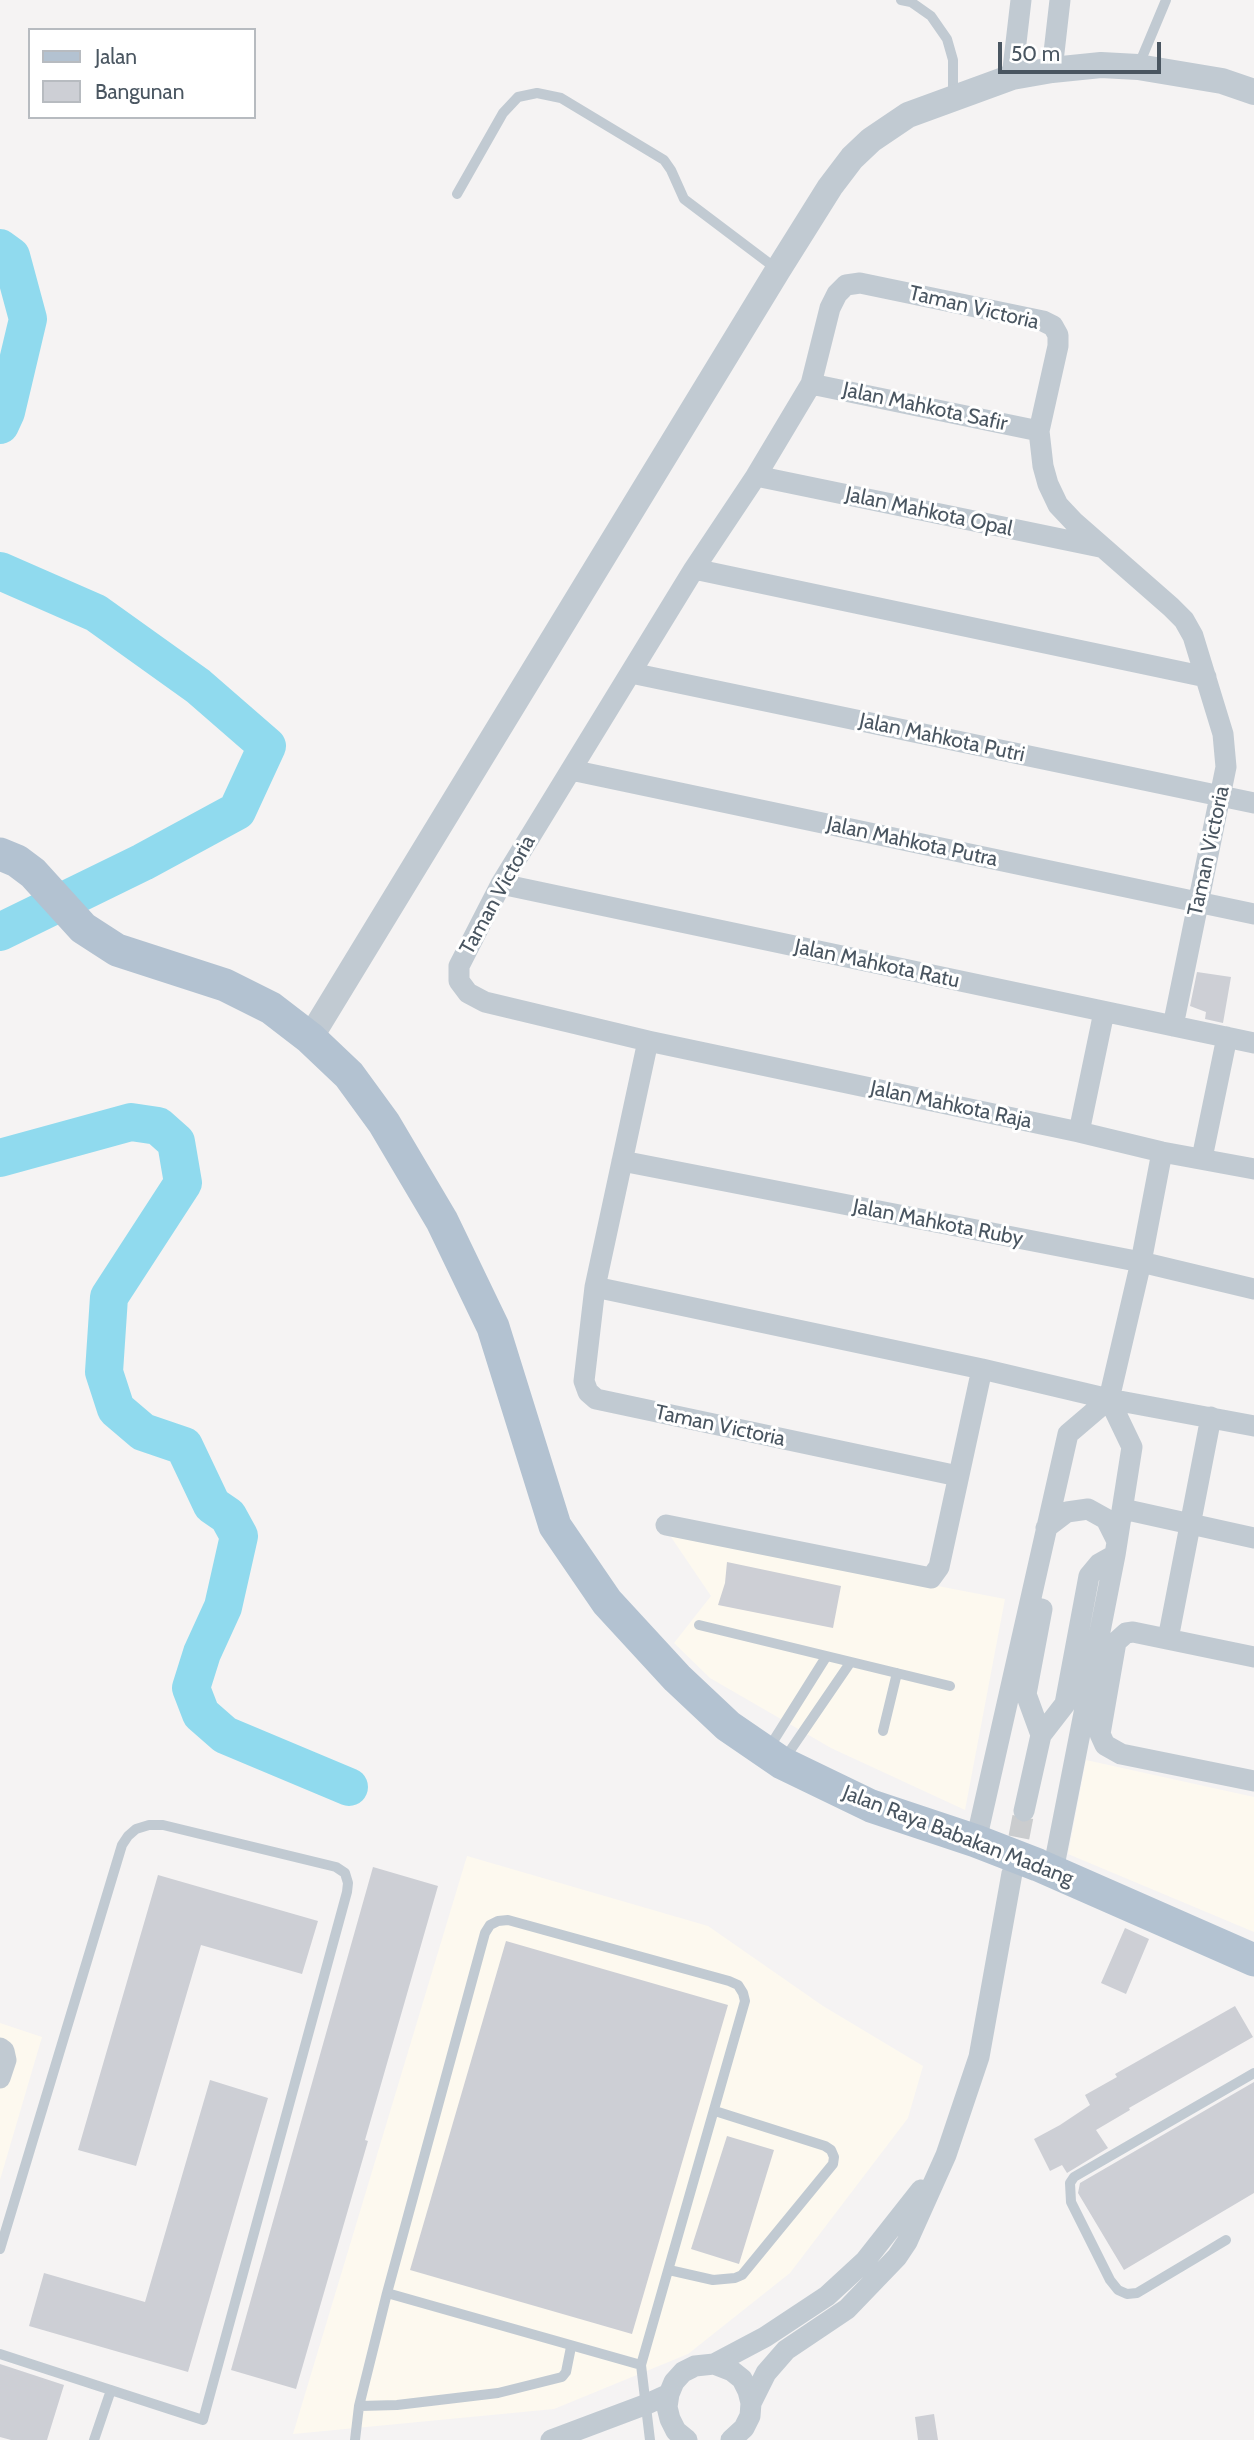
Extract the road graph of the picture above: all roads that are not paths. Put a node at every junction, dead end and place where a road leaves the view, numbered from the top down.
1 (901, 0) edge
2 (1021, 0) edge
3 (1060, 0) edge
4 (1166, 0) edge
5 (1138, 66) junction
6 (1052, 70) junction
7 (1012, 77) junction
8 (1254, 92) edge
9 (953, 97) junction
10 (457, 194) dead end
11 (778, 270) junction
12 (811, 384) junction
13 (1039, 430) junction
14 (756, 476) junction
15 (1101, 547) junction
16 (694, 569) junction
17 (631, 673) junction
18 (1206, 677) junction
19 (571, 770) junction
20 (1221, 796) junction
21 (1254, 803) edge
22 (0, 854) edge
23 (500, 884) junction
24 (1199, 902) junction
25 (1254, 914) edge
26 (1104, 1012) junction
27 (1173, 1026) junction
28 (1227, 1037) junction
29 (310, 1038) junction
30 (648, 1041) junction
31 (1254, 1043) edge
32 (1079, 1132) junction
33 (1162, 1152) junction
34 (1202, 1158) junction
35 (622, 1161) junction
36 (1254, 1169) edge
37 (1141, 1262) junction
38 (595, 1287) junction
39 (1254, 1289) edge
40 (982, 1369) junction
41 (1110, 1399) junction
42 (1211, 1417) junction
43 (1254, 1426) edge
44 (958, 1476) junction
45 (1132, 1511) dead end
46 (666, 1525) dead end
47 (1190, 1525) junction
48 (1044, 1536) junction
49 (1254, 1538) edge
50 (1116, 1547) junction
51 (699, 1625) dead end
52 (1168, 1639) junction
53 (827, 1657) junction
54 (1254, 1657) edge
55 (850, 1663) junction
56 (897, 1672) junction
57 (950, 1686) dead end
58 (883, 1731) dead end
59 (1041, 1735) junction
60 (774, 1758) junction
61 (1254, 1781) edge
62 (1024, 1811) tunnel mouth
63 (976, 1840) junction
64 (1053, 1871) junction
65 (1012, 1873) tunnel mouth
66 (1254, 1961) edge
67 (0, 2048) edge
68 (1254, 2073) edge
69 (0, 2078) edge
70 (715, 2110) junction
71 (947, 2155) junction
72 (1226, 2240) dead end
73 (0, 2249) edge
74 (669, 2270) junction
75 (387, 2293) junction
76 (571, 2347) junction
77 (0, 2354) edge
78 (714, 2364) junction
79 (641, 2365) junction
80 (111, 2390) junction
81 (669, 2394) junction
82 (751, 2403) junction
83 (647, 2404) junction
84 (359, 2406) junction
85 (94, 2440) edge
86 (355, 2440) edge
87 (551, 2440) edge
88 (650, 2440) edge
89 (686, 2440) edge
90 (731, 2440) edge

1 - 9 lane
2 - 7 street
3 - 6 street
4 - 5 lane
5 - 6 street
5 - 8 street
6 - 7 street
7 - 9 street
9 - 11 street
10 - 11 lane
11 - 29 street
12 - 13 street, Jalan Mahkota Safir
12 - 13 street, Taman Victoria
12 - 14 street, Taman Victoria
13 - 15 street, Taman Victoria
14 - 15 street, Jalan Mahkota Opal
14 - 16 street, Taman Victoria
15 - 18 street, Taman Victoria
16 - 17 street, Taman Victoria
16 - 18 street
17 - 19 street, Taman Victoria
17 - 20 street, Jalan Mahkota Putri
18 - 20 street, Taman Victoria
19 - 23 street, Taman Victoria
19 - 24 street, Jalan Mahkota Putra
20 - 21 street, Jalan Mahkota Putri
20 - 24 street, Taman Victoria
22 - 29 main road, Jalan Raya Babakan Madang
23 - 26 street, Jalan Mahkota Ratu
23 - 30 street, Taman Victoria
24 - 25 street, Jalan Mahkota Putra
24 - 27 street, Taman Victoria
26 - 27 street, Jalan Mahkota Ratu
26 - 32 street
27 - 28 street, Jalan Mahkota Ratu
28 - 31 street, Jalan Mahkota Ratu
28 - 34 street
29 - 60 main road, Jalan Raya Babakan Madang
30 - 32 street, Jalan Mahkota Raja
30 - 35 street, Taman Victoria
32 - 33 street, Jalan Mahkota Raja
33 - 34 street, Jalan Mahkota Raja
33 - 37 street
34 - 36 street, Jalan Mahkota Raja
35 - 37 street, Jalan Mahkota Ruby
35 - 38 street, Taman Victoria
37 - 39 street, Jalan Mahkota Ruby
37 - 41 street
38 - 40 street
38 - 44 street, Taman Victoria
40 - 41 street
40 - 44 street
41 - 42 street
41 - 48 street
41 - 50 street
42 - 43 street
42 - 47 street
44 - 46 street
45 - 47 street
47 - 49 street
47 - 52 street
48 - 50 street
48 - 59 street
48 - 63 street
50 - 59 street
50 - 64 street
51 - 53 lane
52 - 54 street
52 - 61 street
53 - 55 lane
53 - 60 lane
55 - 56 lane
55 - 60 lane
56 - 57 lane
56 - 58 lane
59 - 62 street
60 - 63 main road, Jalan Raya Babakan Madang
63 - 64 main road, Jalan Raya Babakan Madang
64 - 66 main road, Jalan Raya Babakan Madang
65 - 71 street
67 - 69 street
68 - 72 lane
70 - 74 lane
70 - 74 lane
70 - 75 lane
71 - 78 street
71 - 82 street
73 - 80 lane
74 - 79 lane
75 - 76 lane
75 - 84 lane
76 - 79 lane
76 - 84 lane
77 - 80 lane
78 - 81 street
78 - 82 street
79 - 83 lane
80 - 85 lane
81 - 83 street
81 - 89 street
82 - 90 street
83 - 87 street
83 - 88 lane
84 - 86 lane

